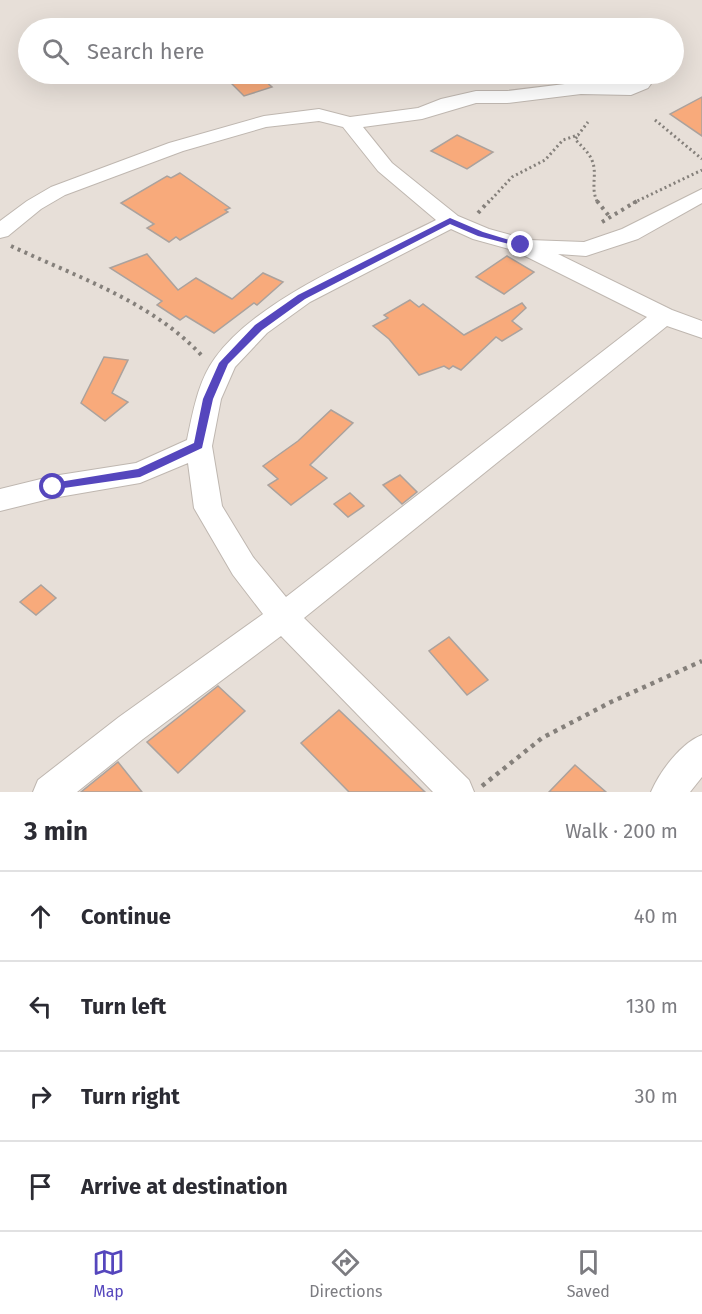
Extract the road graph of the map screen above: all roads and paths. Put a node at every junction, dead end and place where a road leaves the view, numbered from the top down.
1 (642, 84) edge
2 (655, 120) dead end
3 (588, 122) dead end
4 (350, 123) junction
5 (578, 135) junction
6 (702, 159) edge
7 (702, 170) edge
8 (702, 195) edge
9 (609, 216) junction
10 (455, 223) junction
11 (5, 238) edge
12 (521, 245) junction
13 (586, 249) junction
14 (664, 316) junction
15 (702, 330) edge
16 (218, 377) junction
17 (199, 446) junction
18 (0, 500) edge
19 (283, 617) junction
20 (702, 661) edge
21 (702, 751) edge
22 (50, 792) edge
23 (457, 792) edge
24 (474, 792) edge
25 (668, 792) edge

1 - 4 street
2 - 6 path
3 - 5 path
4 - 10 street
4 - 11 street
5 - 9 path
5 - 10 path
7 - 9 path
8 - 13 street
9 - 13 path
10 - 12 street
10 - 16 street
11 - 16 path
12 - 13 street
12 - 14 street
14 - 15 street
14 - 19 street
16 - 17 street
17 - 18 street
17 - 19 street
19 - 22 street
19 - 23 street
20 - 24 path
21 - 25 street

